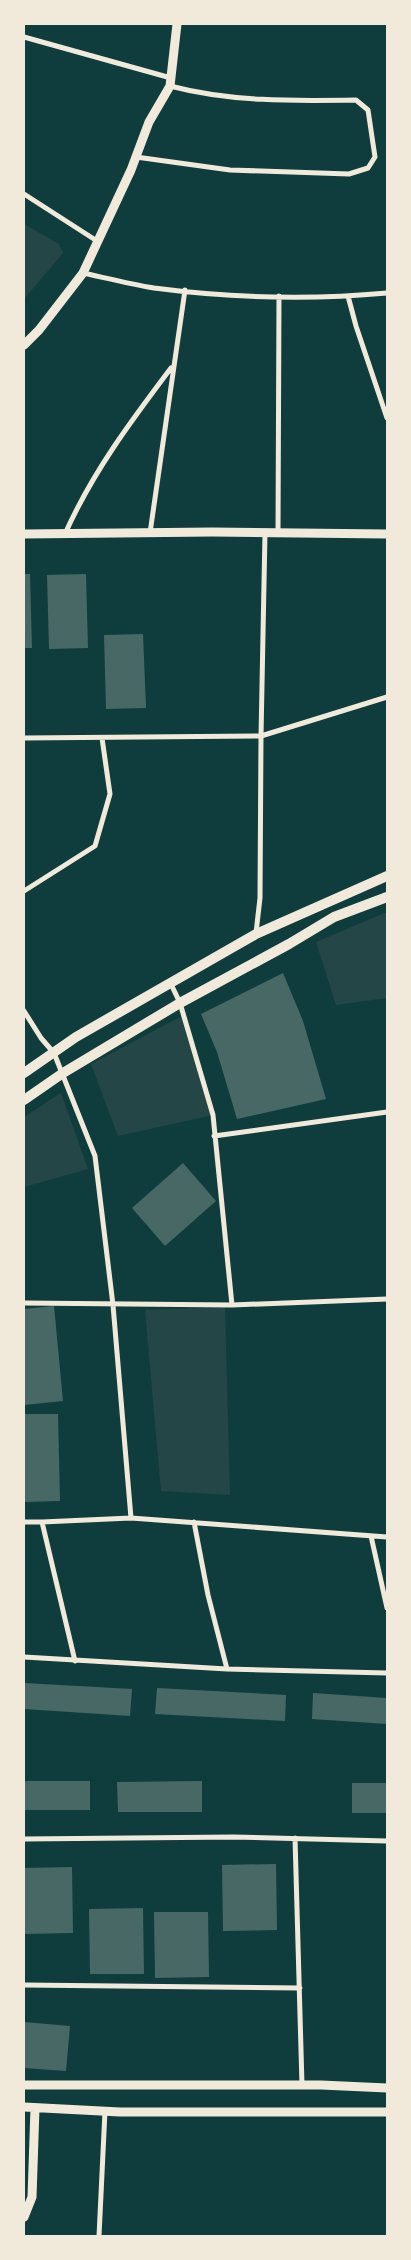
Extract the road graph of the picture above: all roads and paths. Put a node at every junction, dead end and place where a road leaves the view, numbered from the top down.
1 (177, 24) edge
2 (24, 37) edge
3 (171, 82) junction
4 (136, 157) junction
5 (24, 194) edge
6 (97, 241) junction
7 (83, 273) junction
8 (185, 290) junction
9 (387, 293) edge
10 (279, 296) junction
11 (348, 296) junction
12 (24, 345) edge
13 (173, 366) junction
14 (387, 418) edge
15 (150, 533) junction
16 (266, 533) junction
17 (24, 534) edge
18 (65, 534) junction
19 (278, 534) junction
20 (387, 534) edge
21 (387, 697) edge
22 (261, 736) junction
23 (24, 738) edge
24 (102, 738) junction
25 (387, 876) edge
26 (24, 891) edge
27 (387, 896) edge
28 (256, 934) junction
29 (170, 982) junction
30 (180, 1003) junction
31 (24, 1011) edge
32 (54, 1053) junction
33 (24, 1073) edge
34 (63, 1073) junction
35 (24, 1100) edge
36 (387, 1112) edge
37 (214, 1136) junction
38 (387, 1299) edge
39 (24, 1303) edge
40 (113, 1305) junction
41 (232, 1305) junction
42 (131, 1518) junction
43 (24, 1522) edge
44 (42, 1522) junction
45 (194, 1522) junction
46 (371, 1536) junction
47 (387, 1537) edge
48 (387, 1608) edge
49 (24, 1657) edge
50 (75, 1661) junction
51 (227, 1669) junction
52 (387, 1673) edge
53 (295, 1838) junction
54 (24, 1839) edge
55 (387, 1841) edge
56 (24, 1984) edge
57 (300, 1988) junction
58 (24, 2085) edge
59 (302, 2085) junction
60 (387, 2088) edge
61 (24, 2107) edge
62 (35, 2108) junction
63 (105, 2111) junction
64 (387, 2112) edge
65 (24, 2217) edge
66 (99, 2236) edge

1 - 3 street
2 - 3 street
3 - 4 street
3 - 4 street
4 - 6 street
5 - 6 street
6 - 7 street
7 - 8 street
7 - 12 street
8 - 10 street
8 - 13 street
9 - 11 street
10 - 11 street
10 - 19 street
11 - 14 street
13 - 15 street
13 - 18 street
15 - 16 street
15 - 18 street
16 - 19 street
16 - 22 street
17 - 18 street
19 - 20 street
21 - 22 street
22 - 24 street
22 - 28 street
23 - 24 street
24 - 26 street
25 - 28 main road
27 - 30 main road
28 - 29 main road
29 - 30 street
29 - 32 main road
30 - 34 main road
30 - 37 street
31 - 32 street
32 - 33 main road
32 - 34 street
34 - 35 main road
34 - 40 street
36 - 37 street
37 - 41 street
38 - 41 street
39 - 40 street
40 - 41 street
40 - 42 street
42 - 44 street
42 - 45 street
43 - 44 street
44 - 50 street
45 - 46 street
45 - 51 street
46 - 47 street
46 - 48 street
49 - 50 street
50 - 51 street
51 - 52 street
53 - 54 street
53 - 55 street
53 - 57 street
56 - 57 street
57 - 59 street
58 - 59 street
59 - 60 street
61 - 62 street
62 - 63 street
62 - 65 street
63 - 64 street
63 - 66 street

